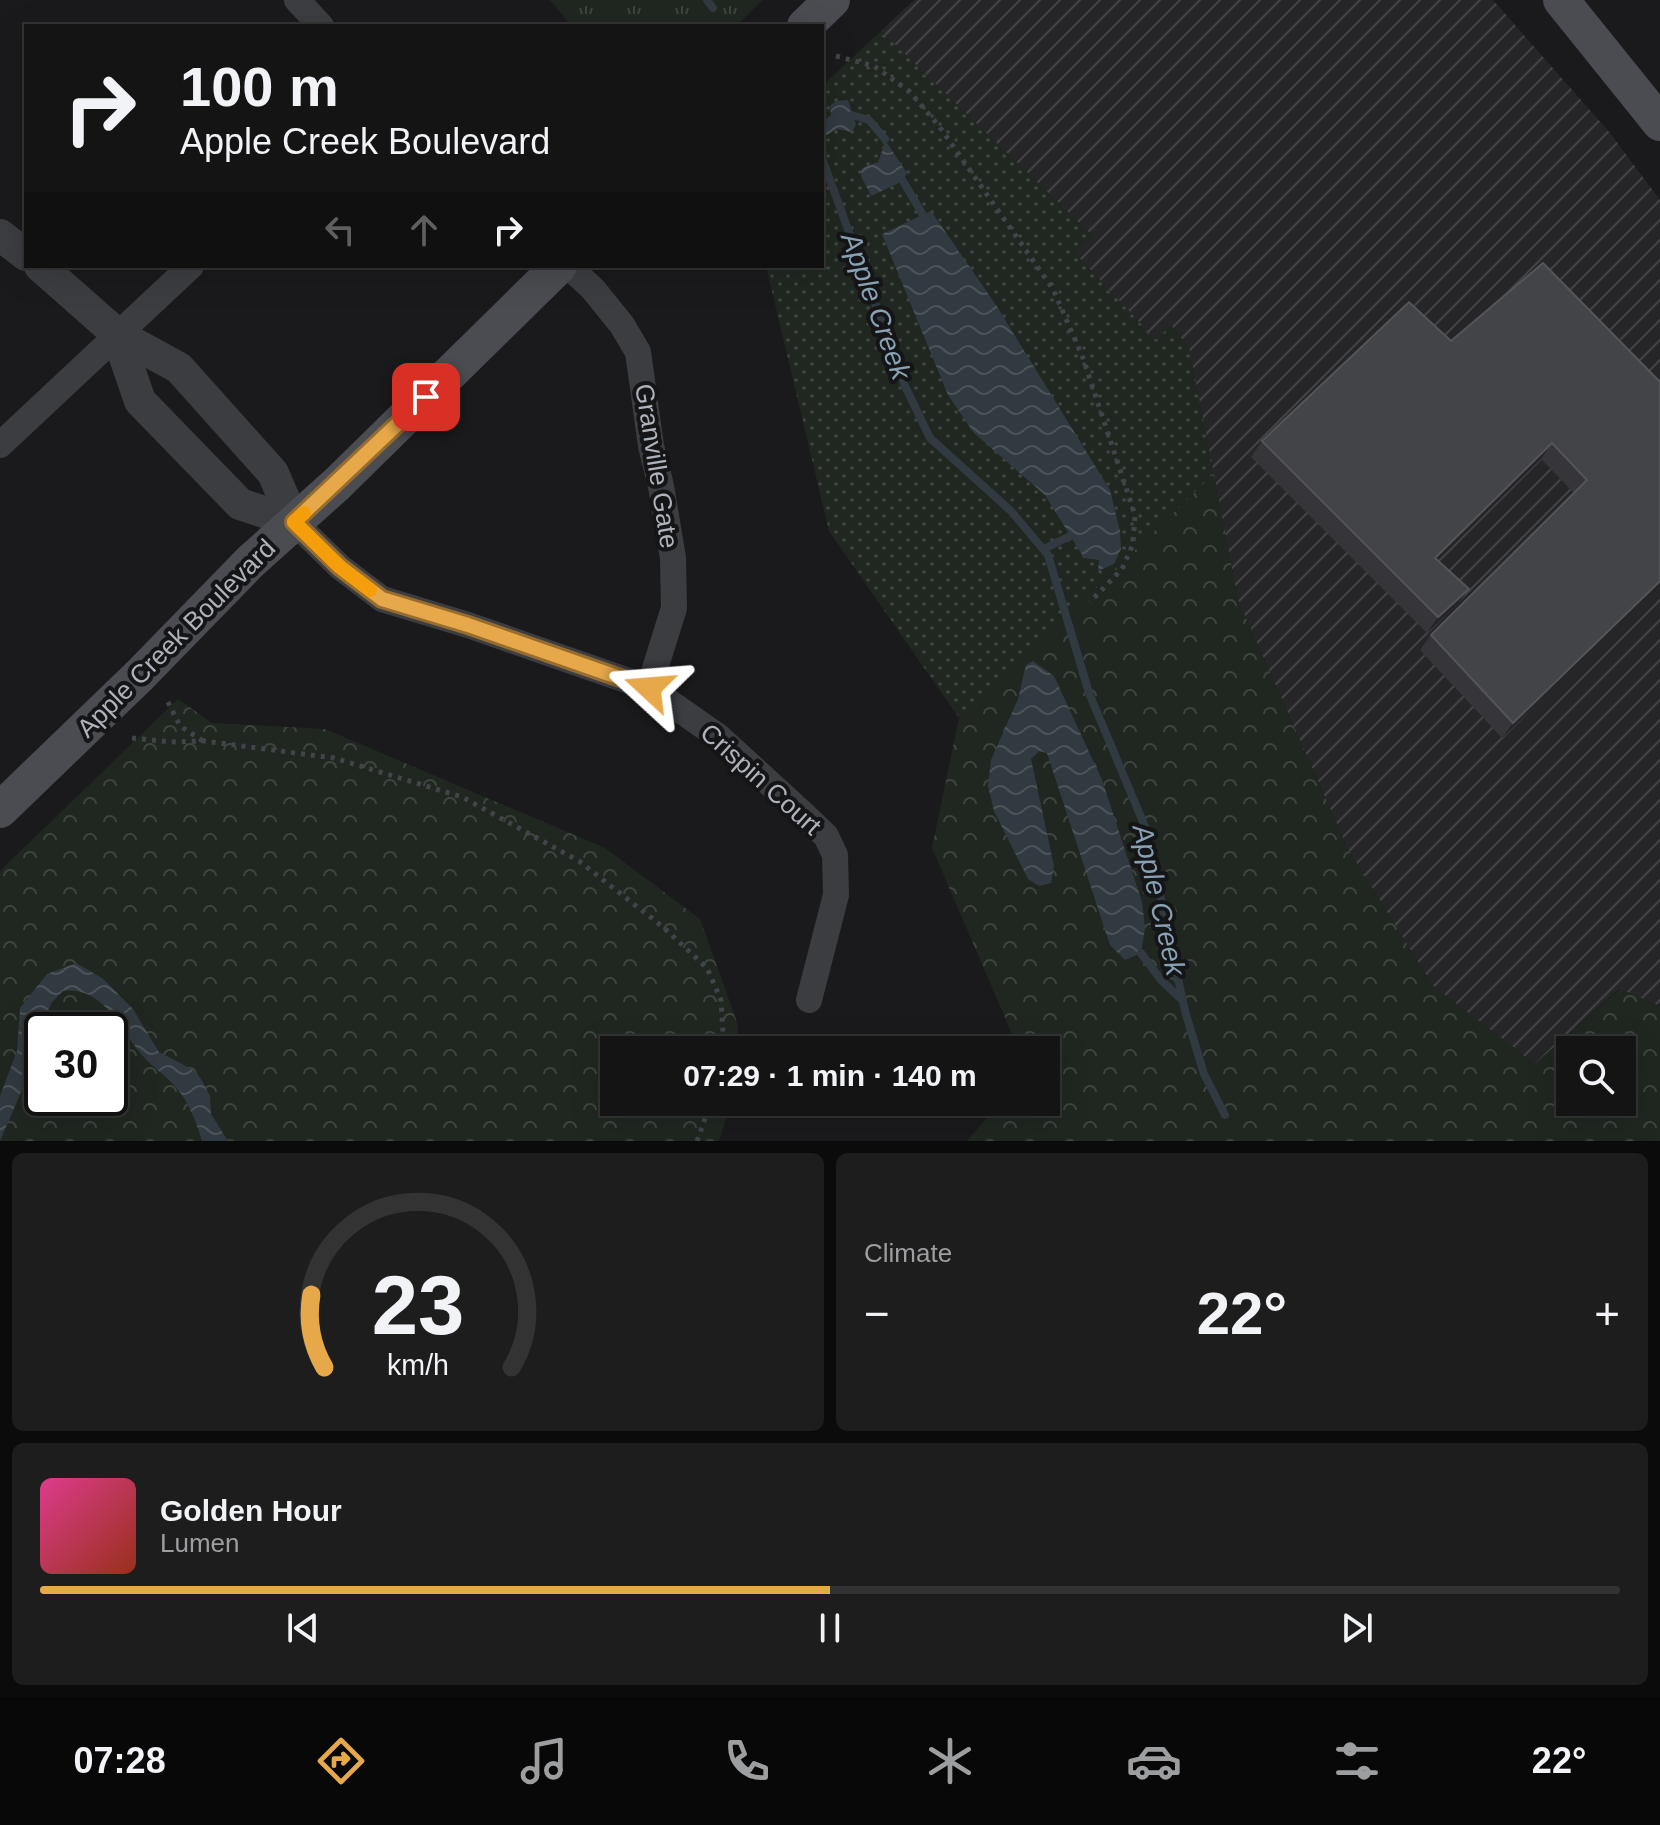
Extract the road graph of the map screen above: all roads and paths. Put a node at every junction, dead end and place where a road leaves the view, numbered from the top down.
1 (297, 0) edge
2 (832, 0) edge
3 (1561, 0) edge
4 (319, 24) edge
5 (807, 24) edge
6 (836, 56) dead end
7 (1660, 123) edge
8 (0, 235) edge
9 (24, 253) edge
10 (42, 268) edge
11 (189, 268) edge
12 (557, 268) edge
13 (570, 268) edge
14 (117, 334) junction
15 (0, 445) edge
16 (294, 522) junction
17 (1090, 602) dead end
18 (649, 688) junction
19 (168, 702) dead end
20 (132, 738) dead end
21 (204, 741) junction
22 (0, 810) edge
23 (809, 1000) dead end
24 (723, 1036) edge
25 (706, 1116) edge
26 (697, 1141) edge

1 - 4 street
2 - 5 main road
3 - 7 main road
6 - 17 path
8 - 9 street
10 - 14 street
11 - 14 street
12 - 16 main road, Apple Creek Boulevard
13 - 18 street, Granville Gate
14 - 15 street
14 - 16 street
14 - 16 street
16 - 18 street, Crispin Court
16 - 22 main road, Apple Creek Boulevard
18 - 23 street, Crispin Court
19 - 21 path
20 - 21 path
21 - 24 path
25 - 26 path

